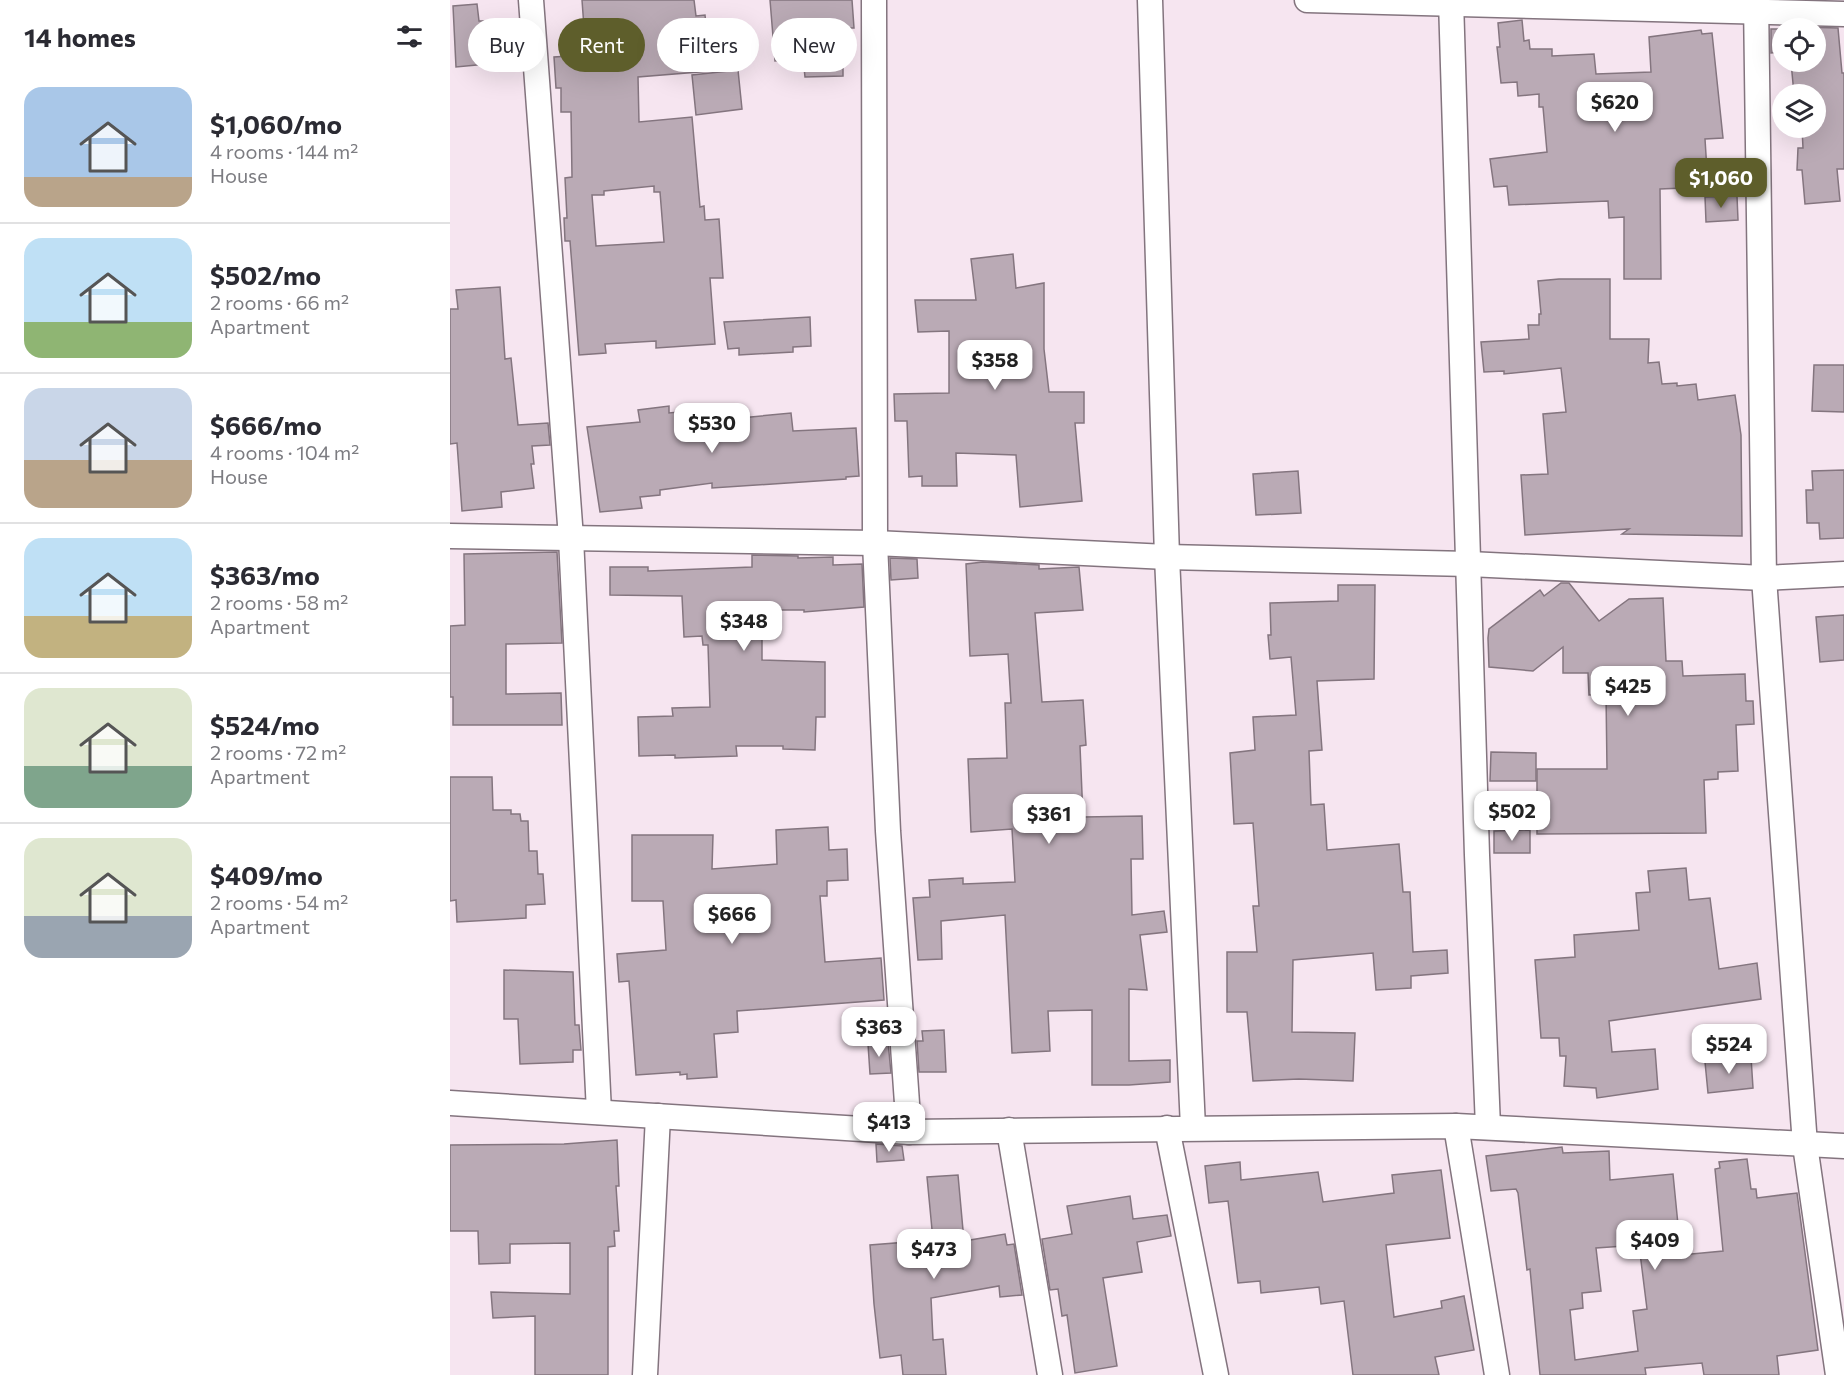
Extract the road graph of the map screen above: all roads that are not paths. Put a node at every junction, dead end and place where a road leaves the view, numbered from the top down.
1 (531, 0) edge
2 (874, 0) edge
3 (1150, 0) edge
4 (1307, 0) edge
5 (1451, 2) edge
6 (1756, 5) edge
7 (1844, 14) edge
8 (450, 536) edge
9 (570, 538) junction
10 (875, 543) junction
11 (1167, 557) junction
12 (1468, 564) junction
13 (1844, 574) edge
14 (1764, 578) junction
15 (450, 1103) edge
16 (599, 1112) junction
17 (658, 1116) junction
18 (1456, 1126) junction
19 (1488, 1127) junction
20 (1167, 1128) junction
21 (1193, 1128) junction
22 (1009, 1130) junction
23 (909, 1132) junction
24 (1805, 1145) junction
25 (1844, 1146) edge
26 (645, 1375) edge
27 (1050, 1375) edge
28 (1216, 1375) edge
29 (1497, 1375) edge
30 (1838, 1375) edge

1 - 9 street
2 - 10 street
3 - 11 street
4 - 5 street
5 - 6 street
5 - 12 street
6 - 7 street
6 - 14 street
8 - 9 street
9 - 10 street
9 - 16 street
10 - 11 street
10 - 23 street
11 - 12 street
11 - 21 street
12 - 14 street
12 - 19 street
13 - 14 street
14 - 24 street
15 - 16 street
16 - 17 street
17 - 23 street
17 - 26 street
18 - 19 street
18 - 21 street
18 - 29 street
19 - 24 street
20 - 21 street
20 - 22 street
20 - 28 street
22 - 23 street
22 - 27 street
24 - 25 street
24 - 30 street

